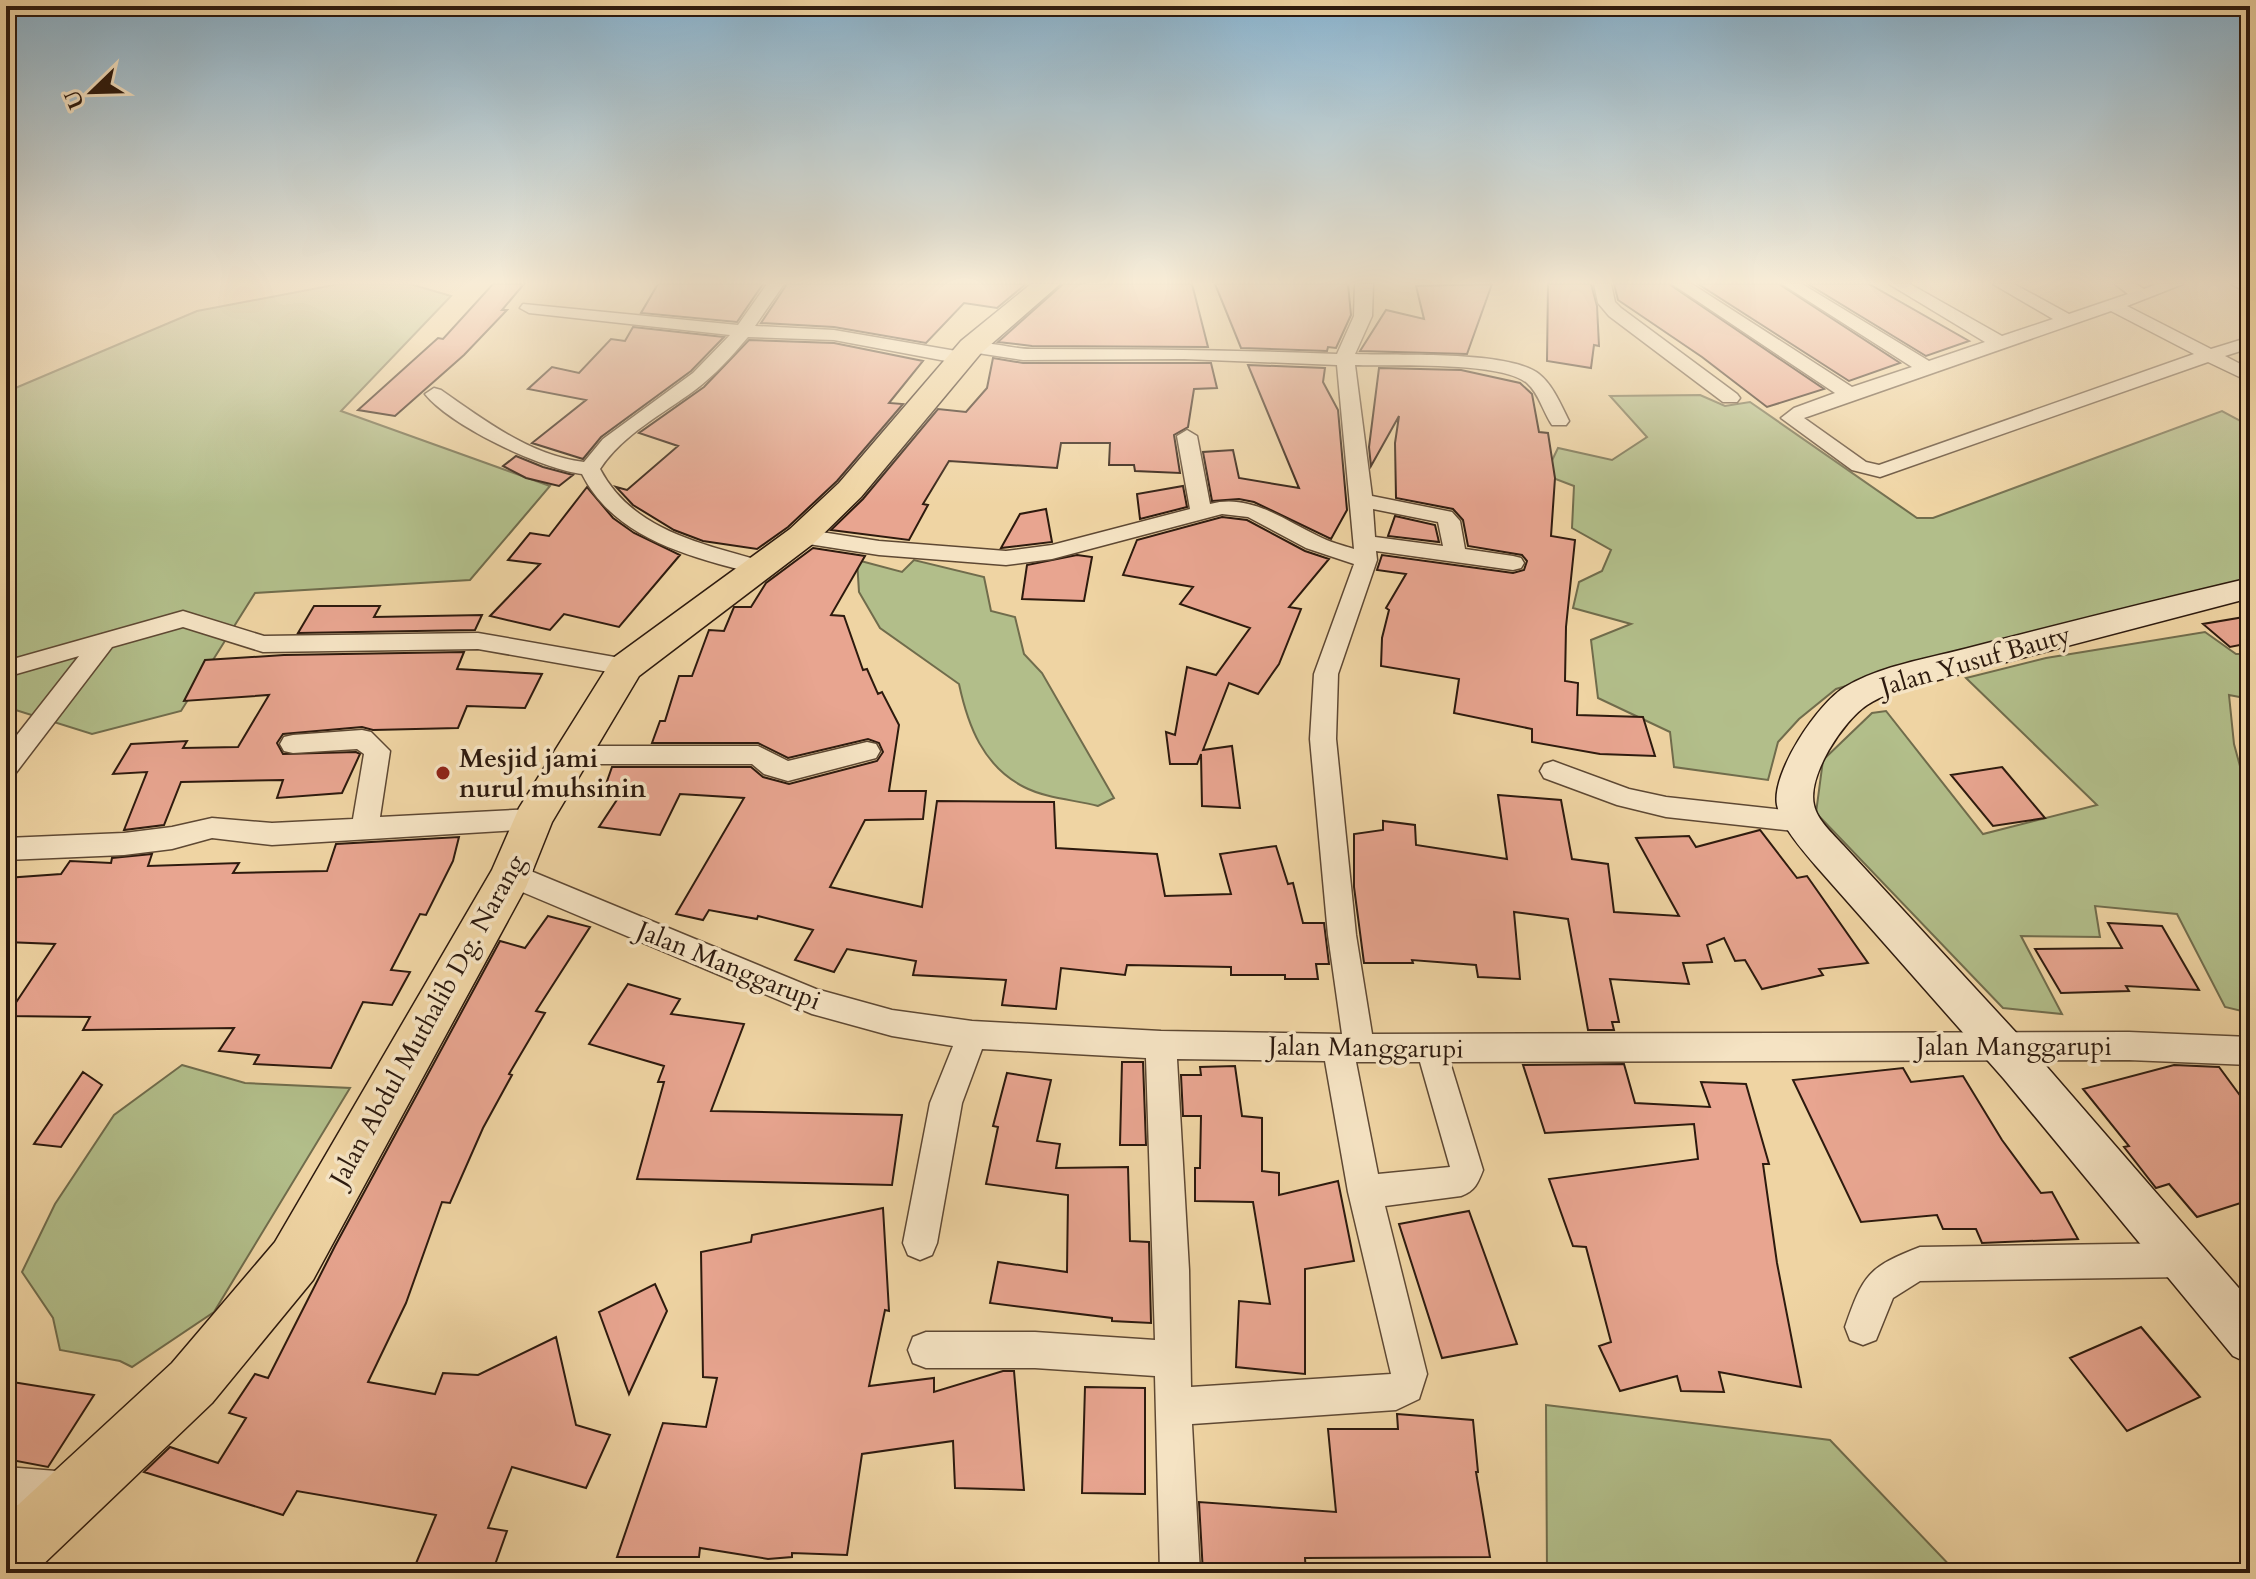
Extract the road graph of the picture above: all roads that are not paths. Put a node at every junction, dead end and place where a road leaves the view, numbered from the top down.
1 (718, 358) edge
2 (961, 358) edge
3 (1269, 358) edge
4 (1346, 358) edge
5 (1676, 358) edge
6 (1794, 358) edge
7 (1910, 358) edge
8 (1962, 358) edge
9 (2201, 358) edge
10 (2214, 358) edge
11 (1345, 361) junction
12 (1929, 369) junction
13 (2250, 376) edge
14 (434, 394) dead end
15 (1850, 394) junction
16 (1730, 398) dead end
17 (1559, 421) dead end
18 (1187, 436) dead end
19 (590, 469) junction
20 (1362, 500) junction
21 (1201, 510) junction
22 (802, 536) junction
23 (1365, 552) junction
24 (1455, 556) junction
25 (1513, 563) dead end
26 (760, 568) junction
27 (2250, 588) edge
28 (105, 640) junction
29 (626, 667) junction
30 (6, 669) edge
31 (293, 744) dead end
32 (867, 751) dead end
33 (574, 755) junction
34 (6, 767) edge
35 (1553, 771) dead end
36 (533, 819) junction
37 (1803, 822) junction
38 (365, 829) junction
39 (6, 849) edge
40 (511, 875) junction
41 (972, 1035) junction
42 (1161, 1045) junction
43 (2005, 1046) junction
44 (1348, 1048) junction
45 (1431, 1048) junction
46 (2250, 1051) edge
47 (1365, 1192) junction
48 (920, 1243) dead end
49 (2185, 1260) junction
50 (1863, 1327) dead end
51 (2250, 1339) edge
52 (926, 1350) dead end
53 (1173, 1359) junction
54 (1173, 1407) junction
55 (6, 1486) edge
56 (73, 1492) junction
57 (6, 1558) edge
58 (1180, 1573) edge

1 - 19 street
2 - 22 main road, Jalan Abdul Muthalib Dg. Narang
3 - 11 street
4 - 11 street
5 - 16 street
6 - 15 street
7 - 12 street
8 - 12 street
9 - 15 street
10 - 13 street
11 - 17 street
11 - 20 street
12 - 15 street
14 - 19 street
18 - 21 street
19 - 26 street
20 - 23 street
20 - 24 street
21 - 22 street
21 - 23 street
22 - 26 main road, Jalan Abdul Muthalib Dg. Narang
23 - 24 street
23 - 44 street
24 - 25 street
26 - 29 main road, Jalan Abdul Muthalib Dg. Narang
27 - 37 street, Jalan Yusuf Bauty
28 - 29 street
28 - 30 street
28 - 34 street
29 - 33 main road, Jalan Abdul Muthalib Dg. Narang
31 - 38 street
32 - 33 street
33 - 36 main road, Jalan Abdul Muthalib Dg. Narang
35 - 37 street
36 - 38 street
36 - 40 main road, Jalan Abdul Muthalib Dg. Narang
37 - 43 street
38 - 39 street
40 - 41 street, Jalan Manggarupi
40 - 56 main road, Jalan Abdul Muthalib Dg. Narang
41 - 42 street, Jalan Manggarupi
41 - 48 street
42 - 44 street, Jalan Manggarupi
42 - 53 street
43 - 45 street, Jalan Manggarupi
43 - 46 street, Jalan Manggarupi
43 - 49 street
44 - 45 street, Jalan Manggarupi
44 - 47 street
45 - 47 street
47 - 54 street
49 - 50 street
49 - 51 street
52 - 53 street
53 - 54 street
54 - 58 street
55 - 56 street
56 - 57 main road, Jalan Abdul Muthalib Dg. Narang

